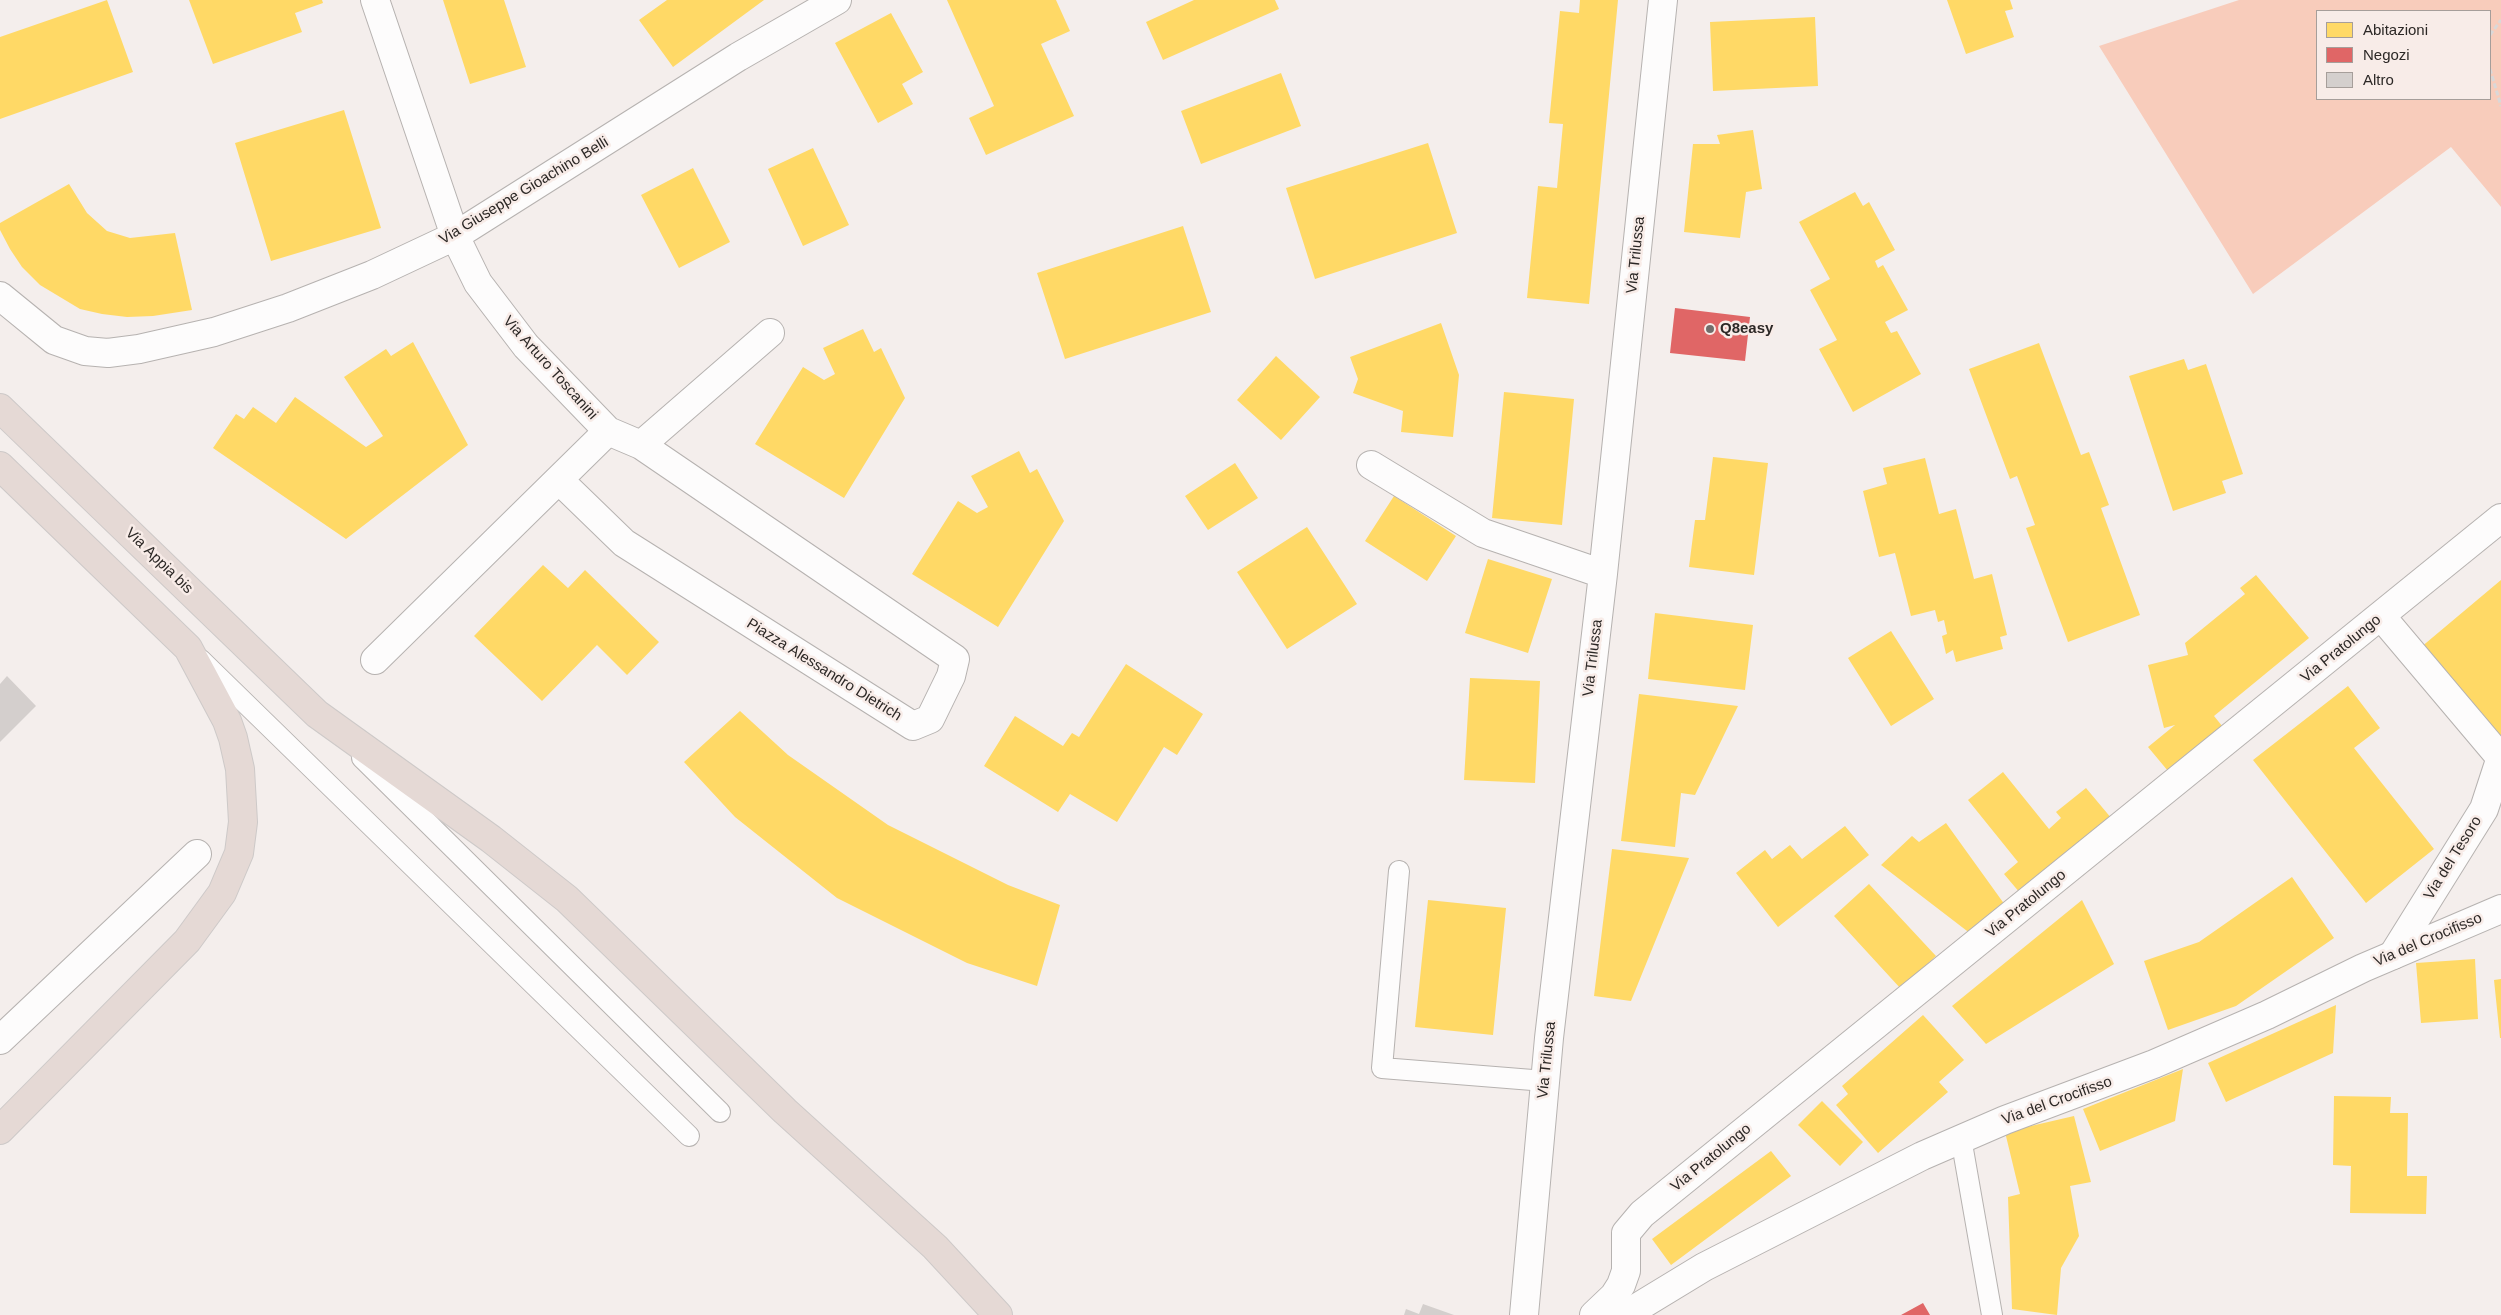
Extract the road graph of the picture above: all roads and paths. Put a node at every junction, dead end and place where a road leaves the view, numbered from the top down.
1 (375, 0) edge
2 (837, 0) edge
3 (1662, 0) edge
4 (2501, 20) edge
5 (2491, 35) edge
6 (2491, 72) edge
7 (2501, 106) edge
8 (454, 236) junction
9 (0, 296) edge
10 (770, 333) dead end
11 (0, 408) edge
12 (608, 431) junction
13 (641, 445) junction
14 (1371, 465) dead end
15 (0, 466) edge
16 (559, 480) junction
17 (2501, 518) edge
18 (1603, 574) junction
19 (2381, 616) junction
20 (188, 648) junction
21 (375, 660) dead end
22 (318, 714) junction
23 (2501, 757) edge
24 (197, 854) dead end
25 (1399, 870) dead end
26 (2501, 909) edge
27 (2393, 955) junction
28 (0, 1040) edge
29 (1545, 1081) junction
30 (720, 1112) dead end
31 (0, 1130) edge
32 (689, 1136) dead end
33 (1961, 1138) junction
34 (1627, 1312) edge
35 (998, 1315) edge
36 (1524, 1315) edge
37 (1594, 1315) edge
38 (1598, 1315) edge
39 (1992, 1315) edge

1 - 8 street, Via Arturo Toscanini
2 - 8 street, Via Giuseppe Gioachino Belli
3 - 18 street, Via Trilussa
4 - 5 path
6 - 7 path
8 - 9 street, Via Giuseppe Gioachino Belli
8 - 12 street, Via Arturo Toscanini
10 - 13 street
11 - 22 highway, Via Appia bis
12 - 13 street, Piazza Alessandro Dietrich
12 - 16 street, Via Arturo Toscanini
13 - 16 street, Piazza Alessandro Dietrich
14 - 18 street
15 - 20 highway
16 - 21 street, Via Arturo Toscanini
17 - 19 street, Via Pratolungo
18 - 29 street, Via Trilussa
19 - 23 street
19 - 37 street, Via Pratolungo
20 - 31 highway
20 - 32 lane
22 - 30 lane
22 - 35 highway, Via Appia bis
23 - 27 street, Via del Tesoro
24 - 28 street
25 - 29 lane
26 - 27 street, Via del Crocifisso
27 - 33 street, Via del Crocifisso
29 - 36 street, Via Trilussa
33 - 34 street, Via del Crocifisso
33 - 39 lane
34 - 38 street

